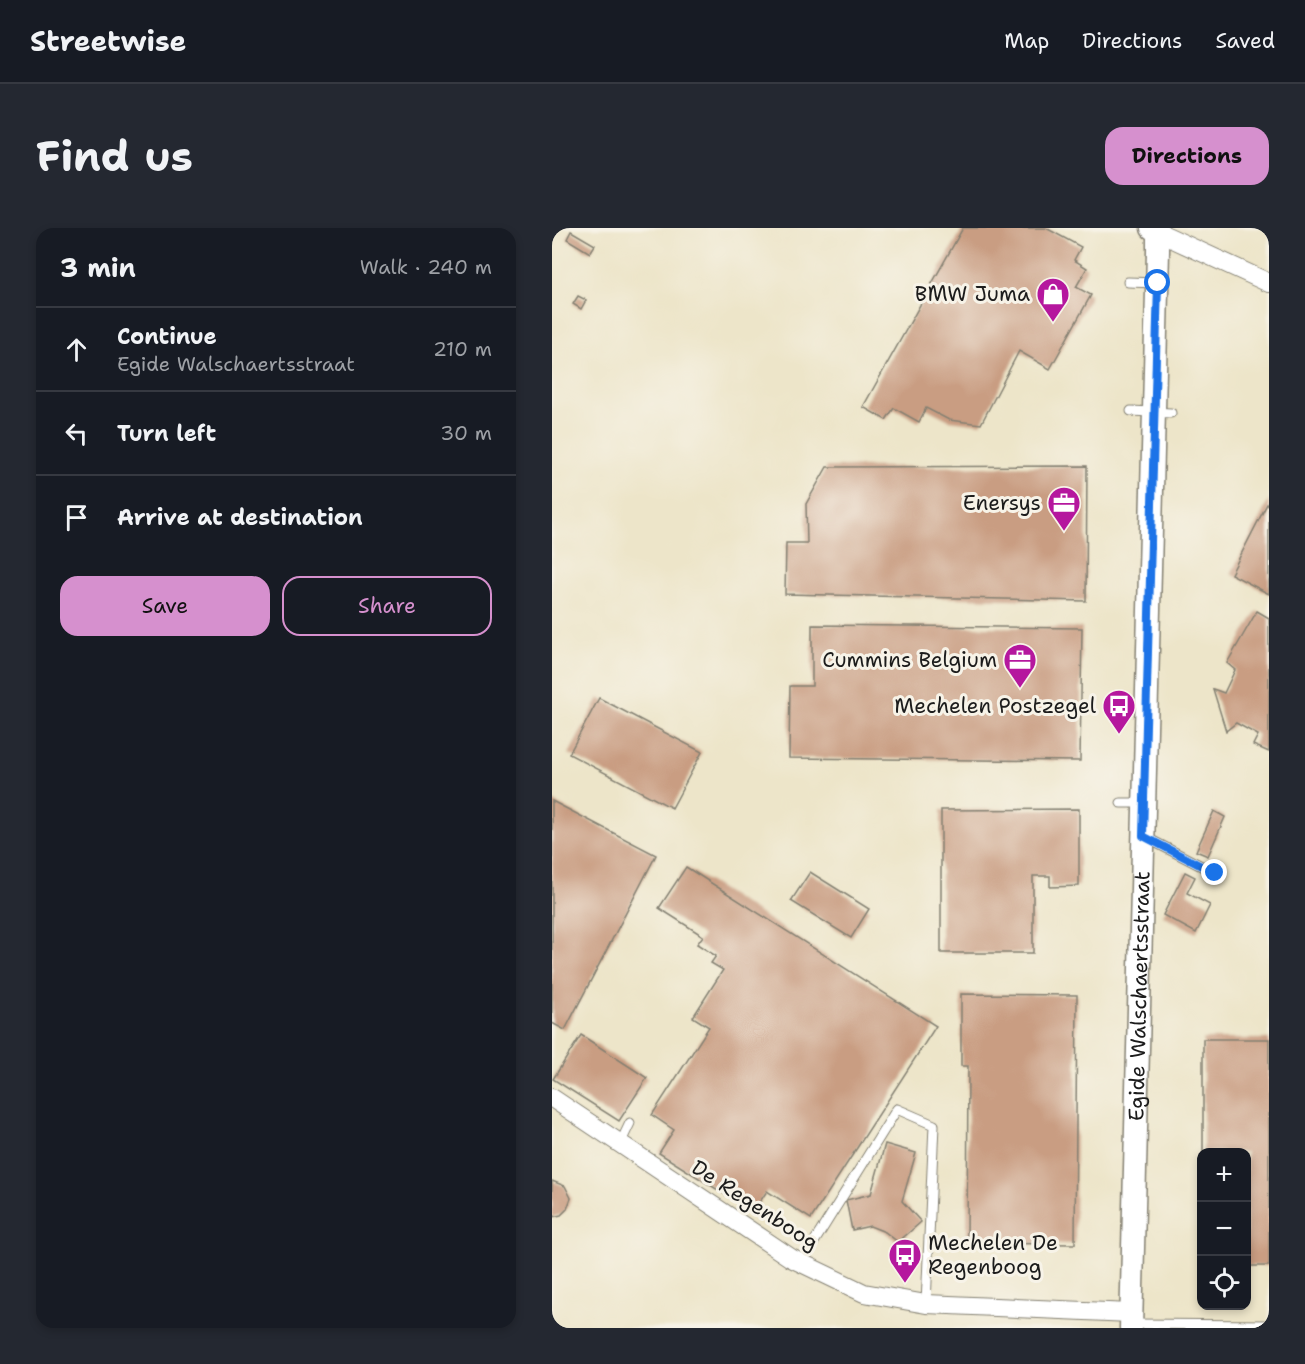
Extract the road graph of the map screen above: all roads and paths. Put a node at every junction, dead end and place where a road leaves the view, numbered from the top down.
1 (1155, 230) edge
2 (1128, 282) dead end
3 (1158, 283) junction
4 (1269, 283) edge
5 (1131, 411) dead end
6 (1163, 412) junction
7 (1121, 802) dead end
8 (1144, 803) junction
9 (1143, 836) junction
10 (1215, 873) dead end
11 (552, 1098) edge
12 (630, 1123) dead end
13 (620, 1144) junction
14 (801, 1263) junction
15 (926, 1304) junction
16 (1131, 1322) edge
17 (1269, 1325) edge

1 - 3 street, Egide Walschaertsstraat
1 - 4 street
2 - 3 lane
3 - 6 street, Egide Walschaertsstraat
5 - 6 lane
6 - 8 street, Egide Walschaertsstraat
7 - 8 lane
8 - 9 street, Egide Walschaertsstraat
9 - 10 lane
9 - 16 street, Egide Walschaertsstraat
11 - 13 street, De Regenboog
12 - 13 lane
13 - 14 street, De Regenboog
14 - 15 street, De Regenboog
14 - 15 lane
15 - 16 street, De Regenboog
16 - 17 lane

